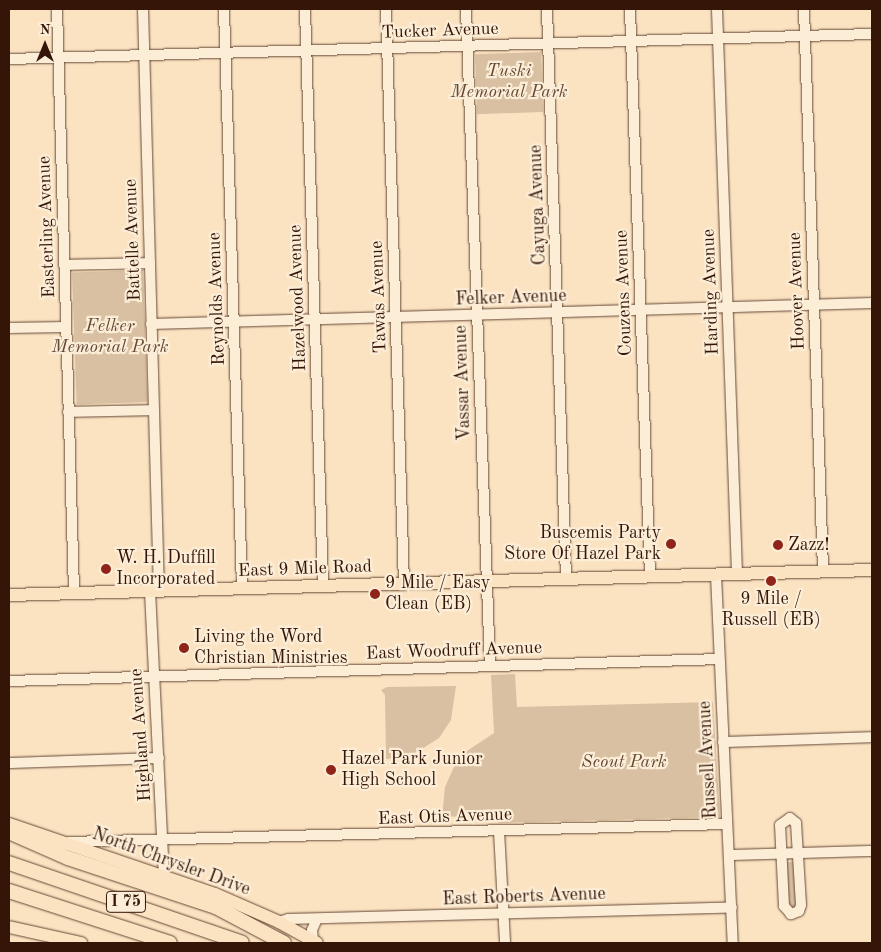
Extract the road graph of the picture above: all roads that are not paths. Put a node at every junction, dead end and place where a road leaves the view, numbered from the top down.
1 (57, 9) edge
2 (143, 9) edge
3 (224, 9) edge
4 (305, 9) edge
5 (386, 9) edge
6 (466, 9) edge
7 (547, 9) edge
8 (630, 9) edge
9 (717, 9) edge
10 (804, 9) edge
11 (872, 34) edge
12 (804, 36) junction
13 (718, 39) junction
14 (632, 42) junction
15 (548, 44) junction
16 (468, 47) junction
17 (388, 49) junction
18 (307, 52) junction
19 (225, 54) junction
20 (144, 56) junction
21 (58, 58) junction
22 (9, 59) edge
23 (150, 263) junction
24 (64, 265) junction
25 (872, 303) edge
26 (814, 304) junction
27 (727, 307) junction
28 (641, 310) junction
29 (558, 312) junction
30 (477, 315) junction
31 (396, 317) junction
32 (315, 320) junction
33 (234, 322) junction
34 (152, 324) junction
35 (66, 327) junction
36 (9, 328) edge
37 (154, 410) junction
38 (68, 412) junction
39 (872, 570) edge
40 (823, 571) junction
41 (737, 574) junction
42 (716, 575) junction
43 (650, 577) junction
44 (566, 579) junction
45 (486, 582) junction
46 (404, 584) junction
47 (323, 586) junction
48 (242, 589) junction
49 (155, 591) junction
50 (74, 593) junction
51 (9, 595) edge
52 (719, 659) junction
53 (490, 666) junction
54 (154, 676) junction
55 (9, 681) edge
56 (872, 737) edge
57 (723, 742) junction
58 (159, 758) junction
59 (9, 763) edge
60 (9, 824) edge
61 (727, 824) junction
62 (499, 831) junction
63 (9, 832) edge
64 (48, 840) dead end
65 (164, 841) junction
66 (78, 842) junction
67 (872, 851) edge
68 (94, 853) junction
69 (798, 853) junction
70 (782, 854) junction
71 (729, 855) junction
72 (9, 863) edge
73 (164, 876) junction
74 (9, 891) edge
75 (732, 907) junction
76 (503, 913) junction
77 (317, 919) junction
78 (279, 922) junction
79 (9, 927) edge
80 (315, 942) edge
81 (81, 943) edge
82 (170, 943) edge
83 (242, 943) edge
84 (284, 943) edge
85 (505, 943) edge
86 (733, 943) edge

1 - 21 street, Easterling Avenue
2 - 20 street, Battelle Avenue
3 - 19 street, Reynolds Avenue
4 - 18 street, Hazelwood Avenue
5 - 17 street, Tawas Avenue
6 - 16 street, Vassar Avenue
7 - 15 street, Cayuga Avenue
8 - 14 street, Couzens Avenue
9 - 13 street, Harding Avenue
10 - 12 street, Hoover Avenue
11 - 12 street, Tucker Avenue
12 - 13 street, Tucker Avenue
12 - 26 street, Hoover Avenue
13 - 14 street, Tucker Avenue
13 - 27 street, Harding Avenue
14 - 15 street, Tucker Avenue
14 - 28 street, Couzens Avenue
15 - 16 street, Tucker Avenue
15 - 29 street, Cayuga Avenue
16 - 17 street, Tucker Avenue
16 - 30 street, Vassar Avenue
17 - 18 street, Tucker Avenue
17 - 31 street, Tawas Avenue
18 - 19 street, Tucker Avenue
18 - 32 street, Hazelwood Avenue
19 - 20 street, Tucker Avenue
19 - 33 street, Reynolds Avenue
20 - 21 street, Tucker Avenue
20 - 23 street, Battelle Avenue
21 - 22 street, Tucker Avenue
21 - 24 street, Easterling Avenue
23 - 24 street
23 - 34 street, Battelle Avenue
24 - 35 street, Easterling Avenue
25 - 26 street, Felker Avenue
26 - 27 street, Felker Avenue
26 - 40 street, Hoover Avenue
27 - 28 street, Felker Avenue
27 - 41 street, Harding Avenue
28 - 29 street, Felker Avenue
28 - 43 street, Couzens Avenue
29 - 30 street, Felker Avenue
29 - 44 street, Cayuga Avenue
30 - 31 street, Felker Avenue
30 - 45 street, Vassar Avenue
31 - 32 street, Felker Avenue
31 - 46 street, Tawas Avenue
32 - 33 street, Felker Avenue
32 - 47 street, Hazelwood Avenue
33 - 34 street, Felker Avenue
33 - 48 street, Reynolds Avenue
34 - 37 street, Battelle Avenue
35 - 36 street
35 - 38 street, Easterling Avenue
37 - 38 street
37 - 49 street, Battelle Avenue
38 - 50 street, Easterling Avenue
39 - 40 main road, East 9 Mile Road
40 - 41 main road, East 9 Mile Road
41 - 42 main road, East 9 Mile Road
42 - 43 main road, East 9 Mile Road
42 - 52 street, Russell Avenue
43 - 44 main road, East 9 Mile Road
44 - 45 main road, East 9 Mile Road
45 - 46 main road, East 9 Mile Road
45 - 53 street, Vassar Avenue
46 - 47 main road, East 9 Mile Road
47 - 48 main road, East 9 Mile Road
48 - 49 main road, East 9 Mile Road
49 - 50 main road, East 9 Mile Road
49 - 54 street, Highland Avenue
50 - 51 main road, East 9 Mile Road
52 - 53 street, East Woodruff Avenue
52 - 57 street, Russell Avenue
53 - 54 street, East Woodruff Avenue
54 - 55 street, East Woodruff Avenue
54 - 58 street, Highland Avenue
56 - 57 street
57 - 61 street, Russell Avenue
58 - 59 street
58 - 65 street, Highland Avenue
60 - 68 main road, North Chrysler Drive
61 - 62 street, East Otis Avenue
61 - 71 street, Russell Avenue
62 - 65 street, East Otis Avenue
62 - 76 street
63 - 84 highway
64 - 66 street
65 - 66 street
65 - 68 street
65 - 73 street, Highland Avenue
66 - 68 street
67 - 69 street
68 - 73 main road, North Chrysler Drive
69 - 70 street
69 - 70 street
69 - 70 street
70 - 71 street
71 - 75 street, Russell Avenue
72 - 83 highway, I 75
73 - 78 main road, North Chrysler Drive
74 - 82 highway, I 75
75 - 76 street, East Roberts Avenue
75 - 86 street, Russell Avenue
76 - 77 street, East Roberts Avenue
76 - 85 street
77 - 78 street, East Roberts Avenue
77 - 80 street
78 - 80 main road, North Chrysler Drive
79 - 81 main road

